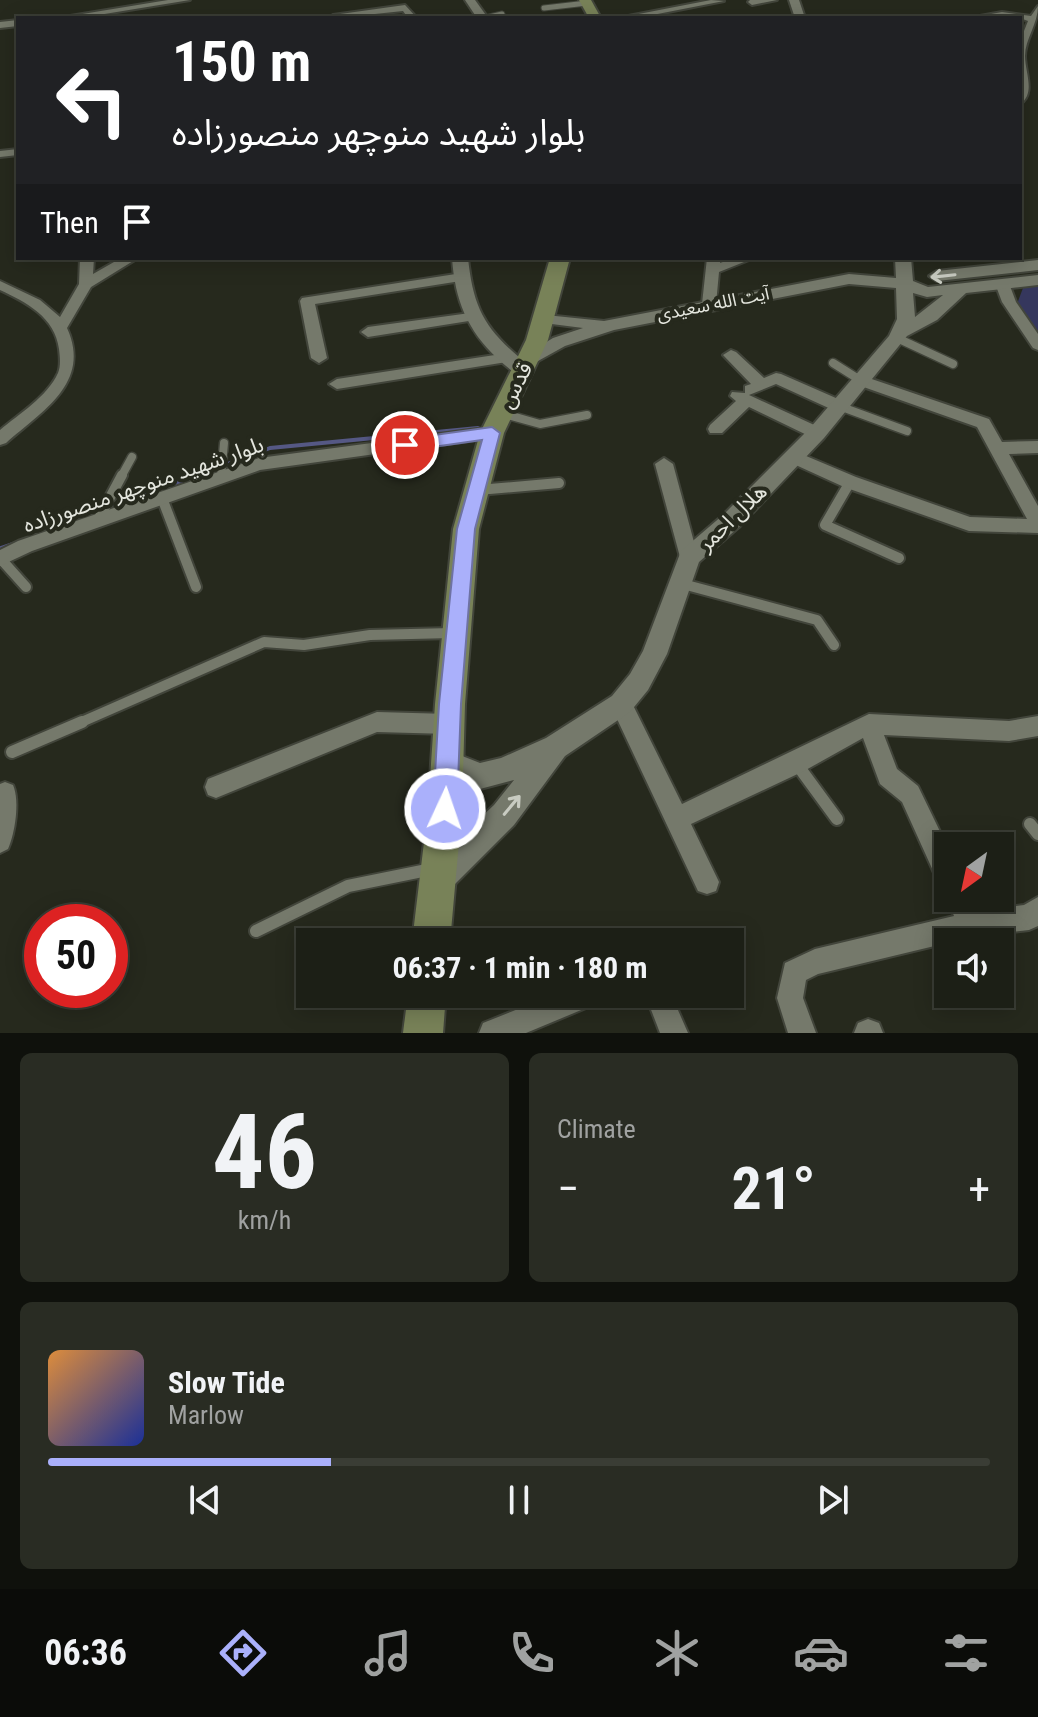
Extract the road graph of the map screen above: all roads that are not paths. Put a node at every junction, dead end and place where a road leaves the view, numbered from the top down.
1 (118, 0) edge
2 (186, 0) edge
3 (470, 0) edge
4 (773, 0) edge
5 (586, 1) edge
6 (720, 1) edge
7 (752, 2) edge
8 (544, 8) dead end
9 (129, 10) junction
10 (502, 14) dead end
11 (337, 15) dead end
12 (79, 16) edge
13 (137, 16) edge
14 (411, 16) edge
15 (482, 16) edge
16 (493, 16) edge
17 (634, 16) edge
18 (1031, 21) edge
19 (1022, 47) edge
20 (1022, 72) edge
21 (1022, 96) edge
22 (87, 260) edge
23 (128, 260) edge
24 (559, 260) edge
25 (736, 260) edge
26 (903, 260) edge
27 (713, 264) edge
28 (1038, 265) edge
29 (461, 267) edge
30 (1005, 271) edge
31 (1038, 280) edge
32 (86, 284) junction
33 (905, 284) junction
34 (0, 285) edge
35 (960, 289) junction
36 (709, 304) junction
37 (470, 317) junction
38 (542, 318) junction
39 (610, 325) junction
40 (61, 327) junction
41 (368, 332) dead end
42 (898, 335) junction
43 (1038, 345) edge
44 (731, 355) dead end
45 (319, 358) dead end
46 (520, 363) junction
47 (833, 363) dead end
48 (953, 364) dead end
49 (860, 380) junction
50 (337, 384) dead end
51 (762, 385) junction
52 (747, 400) junction
53 (839, 406) junction
54 (587, 415) dead end
55 (496, 423) junction
56 (716, 429) dead end
57 (907, 431) dead end
58 (817, 433) junction
59 (0, 439) edge
60 (224, 443) dead end
61 (1038, 447) edge
62 (999, 448) junction
63 (132, 457) dead end
64 (793, 457) junction
65 (664, 464) dead end
66 (222, 469) junction
67 (850, 482) junction
68 (559, 483) dead end
69 (476, 490) junction
70 (162, 498) junction
71 (100, 518) junction
72 (1038, 524) edge
73 (689, 557) junction
74 (899, 558) dead end
75 (1, 559) edge
76 (679, 583) junction
77 (26, 587) dead end
78 (196, 587) dead end
79 (455, 633) junction
80 (834, 645) dead end
81 (621, 704) junction
82 (449, 724) junction
83 (869, 724) junction
84 (1038, 726) edge
85 (556, 747) junction
86 (12, 752) dead end
87 (447, 763) junction
88 (796, 763) junction
89 (216, 787) dead end
90 (5, 793) dead end
91 (678, 818) junction
92 (837, 819) dead end
93 (0, 841) edge
94 (934, 845) edge
95 (438, 874) junction
96 (707, 882) dead end
97 (966, 912) edge
98 (1035, 918) edge
99 (972, 924) junction
100 (432, 928) edge
101 (256, 931) dead end
102 (426, 1008) edge
103 (555, 1008) edge
104 (664, 1008) edge
105 (423, 1033) edge
106 (493, 1033) edge
107 (674, 1033) edge
108 (802, 1033) edge

1 - 9 street
2 - 9 street
3 - 15 street
4 - 7 street
5 - 8 lane
6 - 17 street
9 - 12 street
9 - 13 street
10 - 16 lane
11 - 14 street
18 - 19 street
20 - 21 street
22 - 32 street
23 - 32 street
24 - 38 main road, قدس
25 - 27 street
26 - 33 street
27 - 36 street
28 - 30 street
29 - 37 street
29 - 45 street
30 - 31 street
30 -> 33 street
30 - 35 street
30 - 43 street
32 - 40 street
33 - 35 street
33 - 36 street, آیت الله سعیدی
33 - 42 street
34 - 40 street
35 - 42 street
36 - 39 street, آیت الله سعیدی
37 - 41 street
37 - 46 street
38 - 39 street
38 - 46 main road, قدس
39 - 46 street, آیت الله سعیدی
40 - 59 street
42 - 48 lane
42 - 49 street, هلال احمر
44 - 51 street
46 - 50 street
46 - 55 main road, قدس
47 - 49 lane
49 - 53 street, هلال احمر
49 - 62 street
51 - 52 street
51 - 53 street
52 - 56 street
52 - 58 street
53 - 57 lane
53 - 58 street, هلال احمر
54 - 55 lane
55 - 66 street, بلوار شهید منوچهر منصورزاده
55 - 69 main road, قدس
58 - 64 street, هلال احمر
60 - 66 lane
61 - 62 street
62 - 72 street
63 - 71 lane
64 - 67 street
64 - 73 street, هلال احمر
65 - 73 street
66 - 70 street, بلوار شهید منوچهر منصورزاده
67 - 72 street
67 - 74 lane
68 - 69 lane
69 - 79 main road, قدس
70 - 71 street, بلوار شهید منوچهر منصورزاده
70 - 78 lane
71 - 75 street, بلوار شهید منوچهر منصورزاده
73 - 76 street, هلال احمر
75 - 77 lane
76 - 80 lane
76 - 81 street, هلال احمر
79 - 82 main road, قدس
79 - 86 lane
81 - 85 street, هلال احمر
81 - 91 street
82 - 87 main road, قدس
82 - 89 street
83 - 84 street
83 - 88 street
83 - 94 street
85 - 87 street
95 -> 85 street
87 - 95 main road, قدس
88 - 91 street
88 - 92 lane
90 - 93 street
91 - 96 street
95 - 100 main road, قدس
95 - 101 lane
97 - 99 street
98 - 99 street
99 - 108 street
102 - 105 main road
103 - 106 street
104 - 107 street

